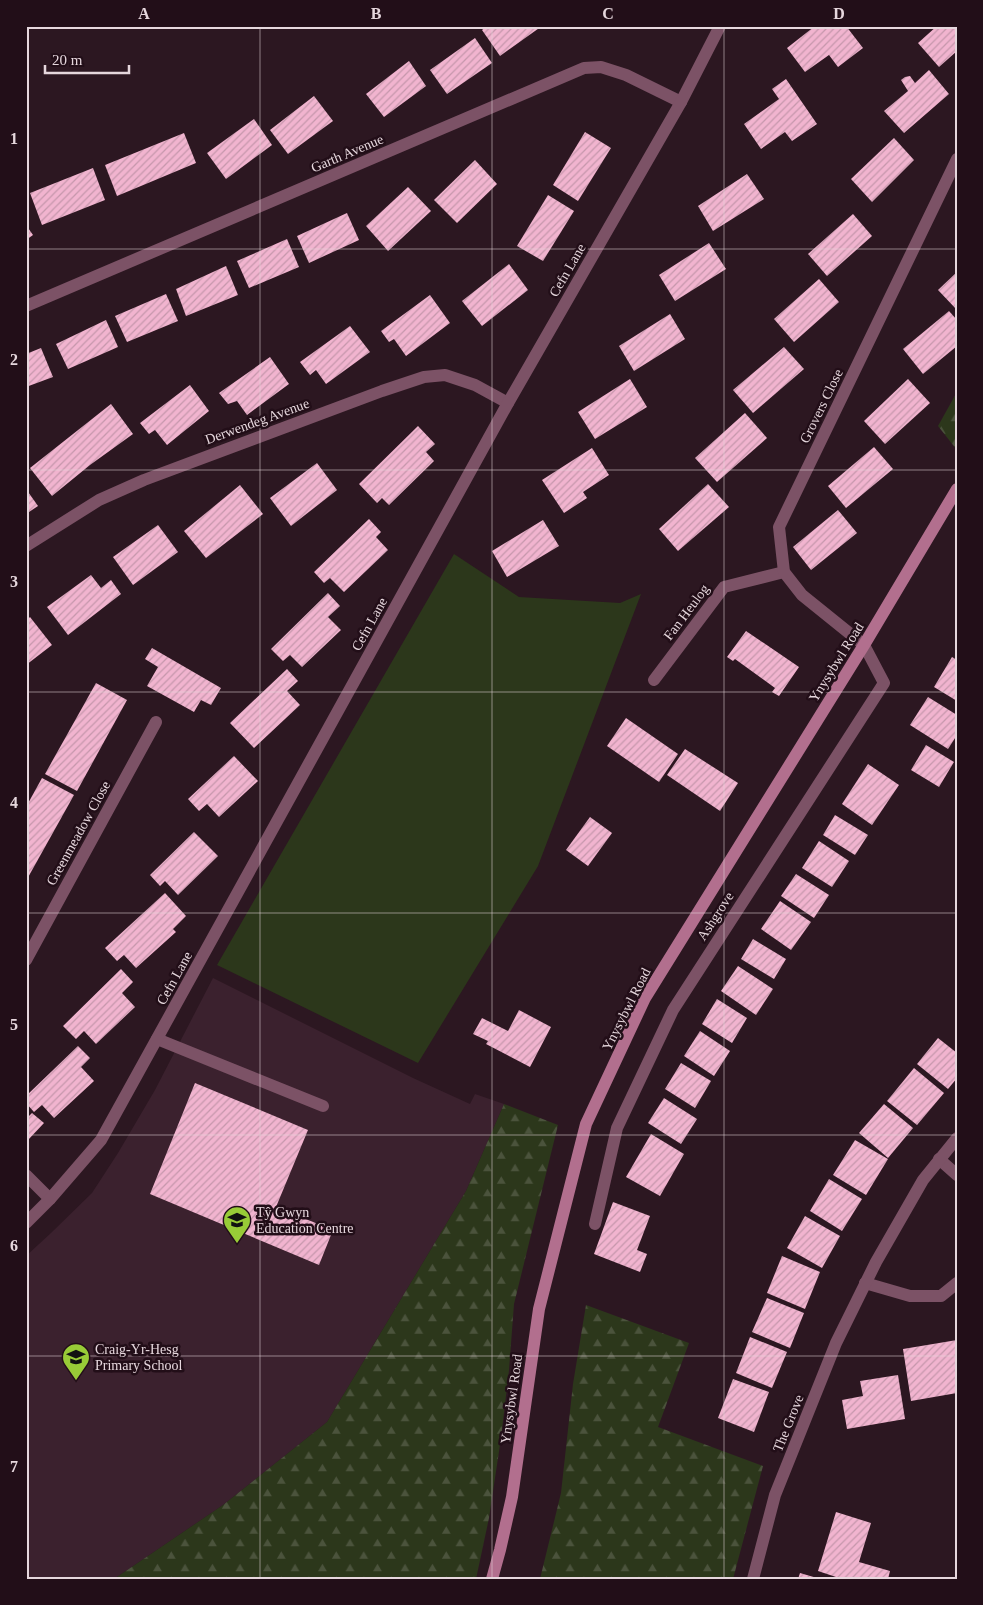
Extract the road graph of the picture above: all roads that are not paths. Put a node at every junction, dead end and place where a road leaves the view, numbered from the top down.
1 (720, 26) edge
2 (681, 102) junction
3 (957, 159) edge
4 (26, 306) edge
5 (508, 403) junction
6 (957, 489) edge
7 (26, 546) edge
8 (784, 572) junction
9 (864, 645) junction
10 (654, 680) dead end
11 (156, 722) dead end
12 (26, 960) edge
13 (157, 1039) junction
14 (323, 1106) dead end
15 (957, 1138) edge
16 (939, 1159) junction
17 (26, 1175) edge
18 (957, 1175) edge
19 (50, 1199) junction
20 (26, 1223) edge
21 (596, 1224) dead end
22 (865, 1283) junction
23 (957, 1283) edge
24 (492, 1579) edge
25 (753, 1579) edge

1 - 2 street, Cefn Lane
2 - 4 street, Garth Avenue
2 - 5 street, Cefn Lane
3 - 8 street, Grovers Close
5 - 7 street, Derwendeg Avenue
5 - 13 street, Cefn Lane
6 - 9 main road, Ynysybwl Road
8 - 9 street
8 - 10 street, Fan Heulog
9 - 21 street, Ashgrove
9 - 24 main road, Ynysybwl Road
11 - 12 street, Greenmeadow Close
13 - 14 street
13 - 19 street, Cefn Lane
15 - 16 street, The Grove
16 - 18 street
16 - 22 street, The Grove
17 - 19 street
19 - 20 street, Cefn Lane
22 - 23 street
22 - 25 street, The Grove

